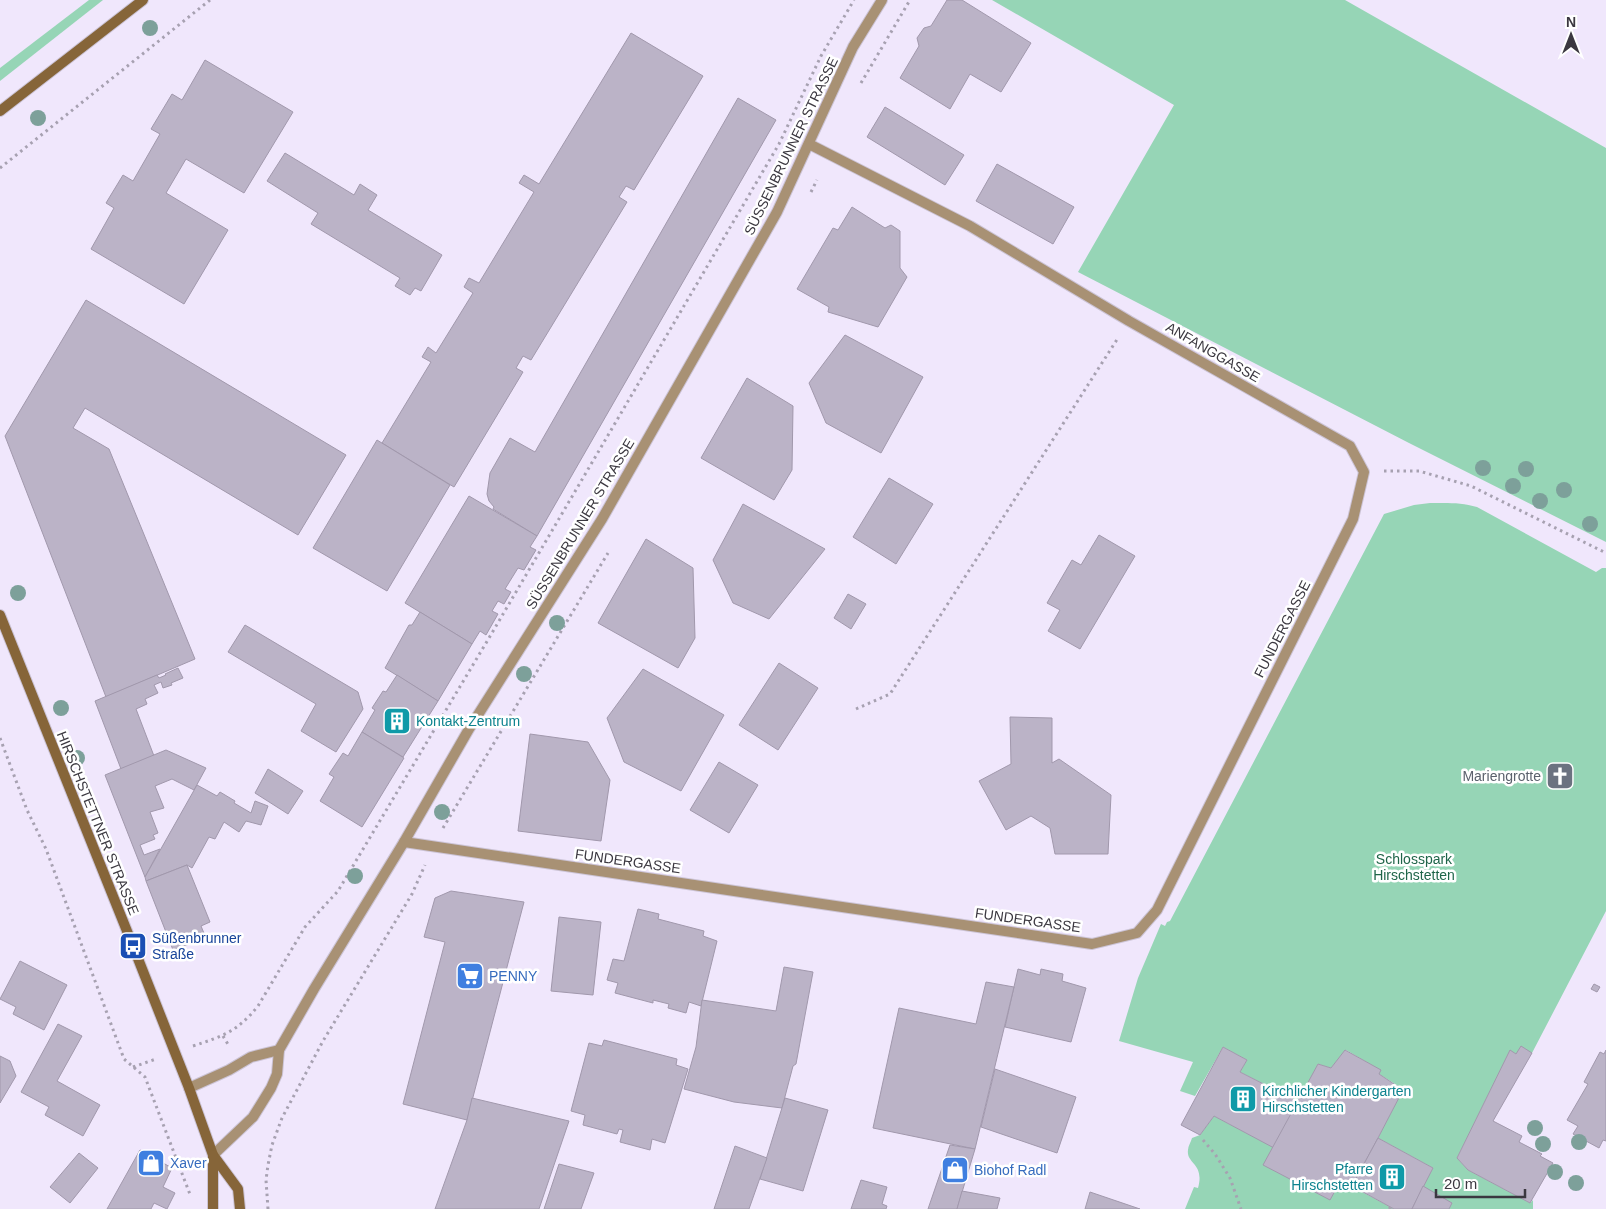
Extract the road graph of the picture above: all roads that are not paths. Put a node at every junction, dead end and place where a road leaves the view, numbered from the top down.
1 (143, 0) edge
2 (882, 0) edge
3 (0, 111) edge
4 (809, 144) junction
5 (1364, 472) joint
6 (0, 615) edge
7 (404, 842) junction
8 (278, 1050) junction
9 (189, 1088) junction
10 (212, 1154) junction
11 (213, 1209) edge
12 (240, 1209) edge

1 - 3 main road
2 - 4 street, SÜSSENBRUNNER STRASSE
4 - 5 street, ANFANGGASSE
4 - 7 street, SÜSSENBRUNNER STRASSE
5 - 7 street, FUNDERGASSE
6 - 9 main road, HIRSCHSTETTNER STRASSE
7 - 8 street, SÜSSENBRUNNER STRASSE
8 - 9 street
8 - 10 street, SÜSSENBRUNNER STRASSE
9 - 10 main road, HIRSCHSTETTNER STRASSE
10 - 11 main road, HIRSCHSTETTNER STRASSE
10 - 12 main road, HIRSCHSTETTNER STRASSE

